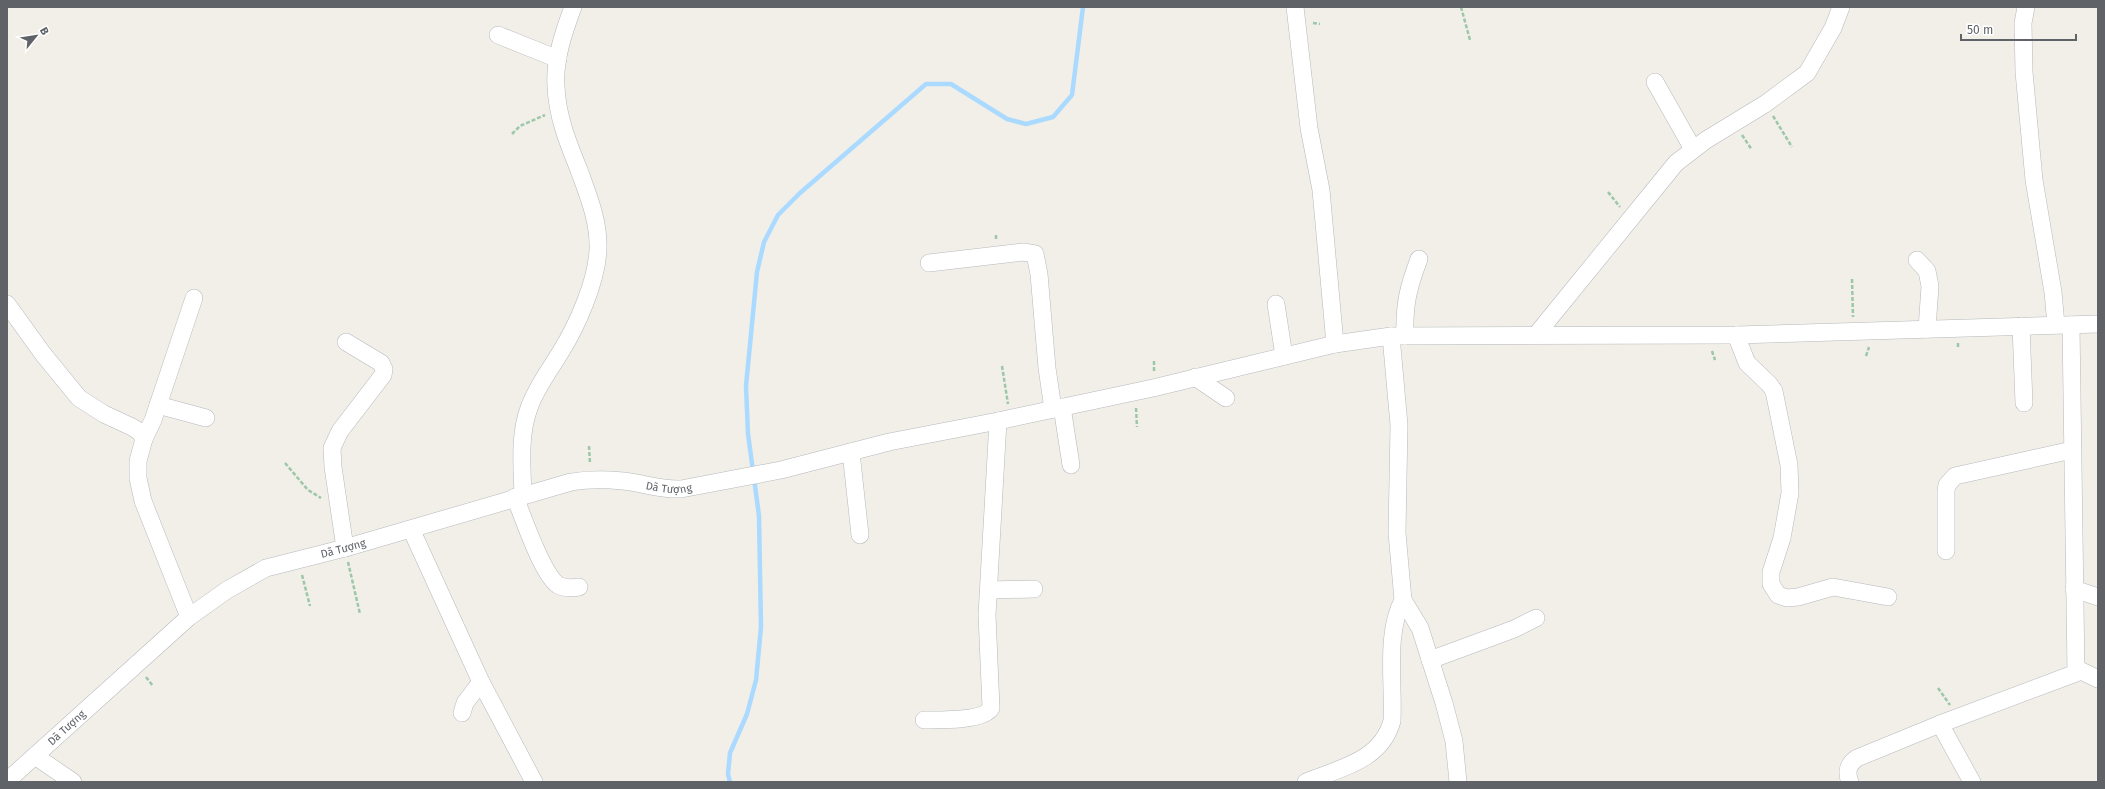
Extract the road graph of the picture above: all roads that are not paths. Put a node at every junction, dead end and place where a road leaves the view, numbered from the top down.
1 (572, 7) edge
2 (1295, 7) edge
3 (1841, 7) edge
4 (2026, 7) edge
5 (498, 35) dead end
6 (558, 59) junction
7 (1655, 82) dead end
8 (1693, 149) junction
9 (1419, 259) dead end
10 (1917, 260) dead end
11 (929, 263) dead end
12 (194, 298) dead end
13 (7, 304) edge
14 (1276, 304) dead end
15 (2098, 324) edge
16 (2063, 325) junction
17 (2021, 326) junction
18 (1928, 329) junction
19 (1536, 335) junction
20 (1736, 335) junction
21 (1398, 336) junction
22 (346, 342) dead end
23 (1335, 344) junction
24 (1284, 356) junction
25 (1195, 377) junction
26 (1226, 398) dead end
27 (2024, 403) dead end
28 (158, 405) junction
29 (1058, 408) junction
30 (206, 418) dead end
31 (1004, 420) junction
32 (144, 439) junction
33 (2072, 450) junction
34 (851, 452) junction
35 (1071, 465) dead end
36 (519, 496) junction
37 (410, 529) junction
38 (860, 535) dead end
39 (345, 548) junction
40 (1946, 551) dead end
41 (579, 587) dead end
42 (1034, 589) dead end
43 (2074, 589) junction
44 (989, 590) junction
45 (1888, 597) dead end
46 (2098, 597) edge
47 (1403, 600) junction
48 (189, 617) junction
49 (1536, 618) dead end
50 (1430, 660) junction
51 (2077, 668) junction
52 (2098, 679) edge
53 (481, 682) junction
54 (462, 713) dead end
55 (924, 720) dead end
56 (1940, 724) junction
57 (35, 756) junction
58 (529, 779) edge
59 (7, 781) edge
60 (73, 782) edge
61 (1306, 782) edge
62 (1458, 782) edge
63 (1850, 782) edge
64 (1972, 782) edge

1 - 6 street
2 - 23 street
3 - 8 street
4 - 16 street
5 - 6 street
6 - 36 street
7 - 8 street
8 - 19 street
9 - 21 street
10 - 18 street
11 - 29 street
12 - 28 street
13 - 32 street
14 - 24 street
15 - 16 street, Dã Tượng
16 - 17 street, Dã Tượng
16 - 33 street
17 - 18 street, Dã Tượng
17 - 27 street
18 - 20 street, Dã Tượng
19 - 20 street, Dã Tượng
19 - 21 street, Dã Tượng
20 - 45 street
21 - 23 street, Dã Tượng
21 - 47 street
22 - 39 street
23 - 24 street, Dã Tượng
24 - 25 street, Dã Tượng
25 - 26 street
25 - 29 street, Dã Tượng
28 - 30 street
28 - 32 street
29 - 31 street, Dã Tượng
29 - 35 street
31 - 34 street, Dã Tượng
31 - 44 street
32 - 48 street
33 - 40 street
33 - 43 street
34 - 36 street, Dã Tượng
34 - 38 street
36 - 37 street, Dã Tượng
36 - 41 street
37 - 39 street, Dã Tượng
37 - 53 street
39 - 48 street, Dã Tượng
42 - 44 street
43 - 46 street
43 - 51 street
44 - 55 street
47 - 50 street
47 - 61 street
48 - 57 street, Dã Tượng
49 - 50 street
50 - 62 street
51 - 52 street
51 - 56 street
53 - 54 street
53 - 58 street
56 - 63 street
56 - 64 street
57 - 59 street, Dã Tượng
57 - 60 street

